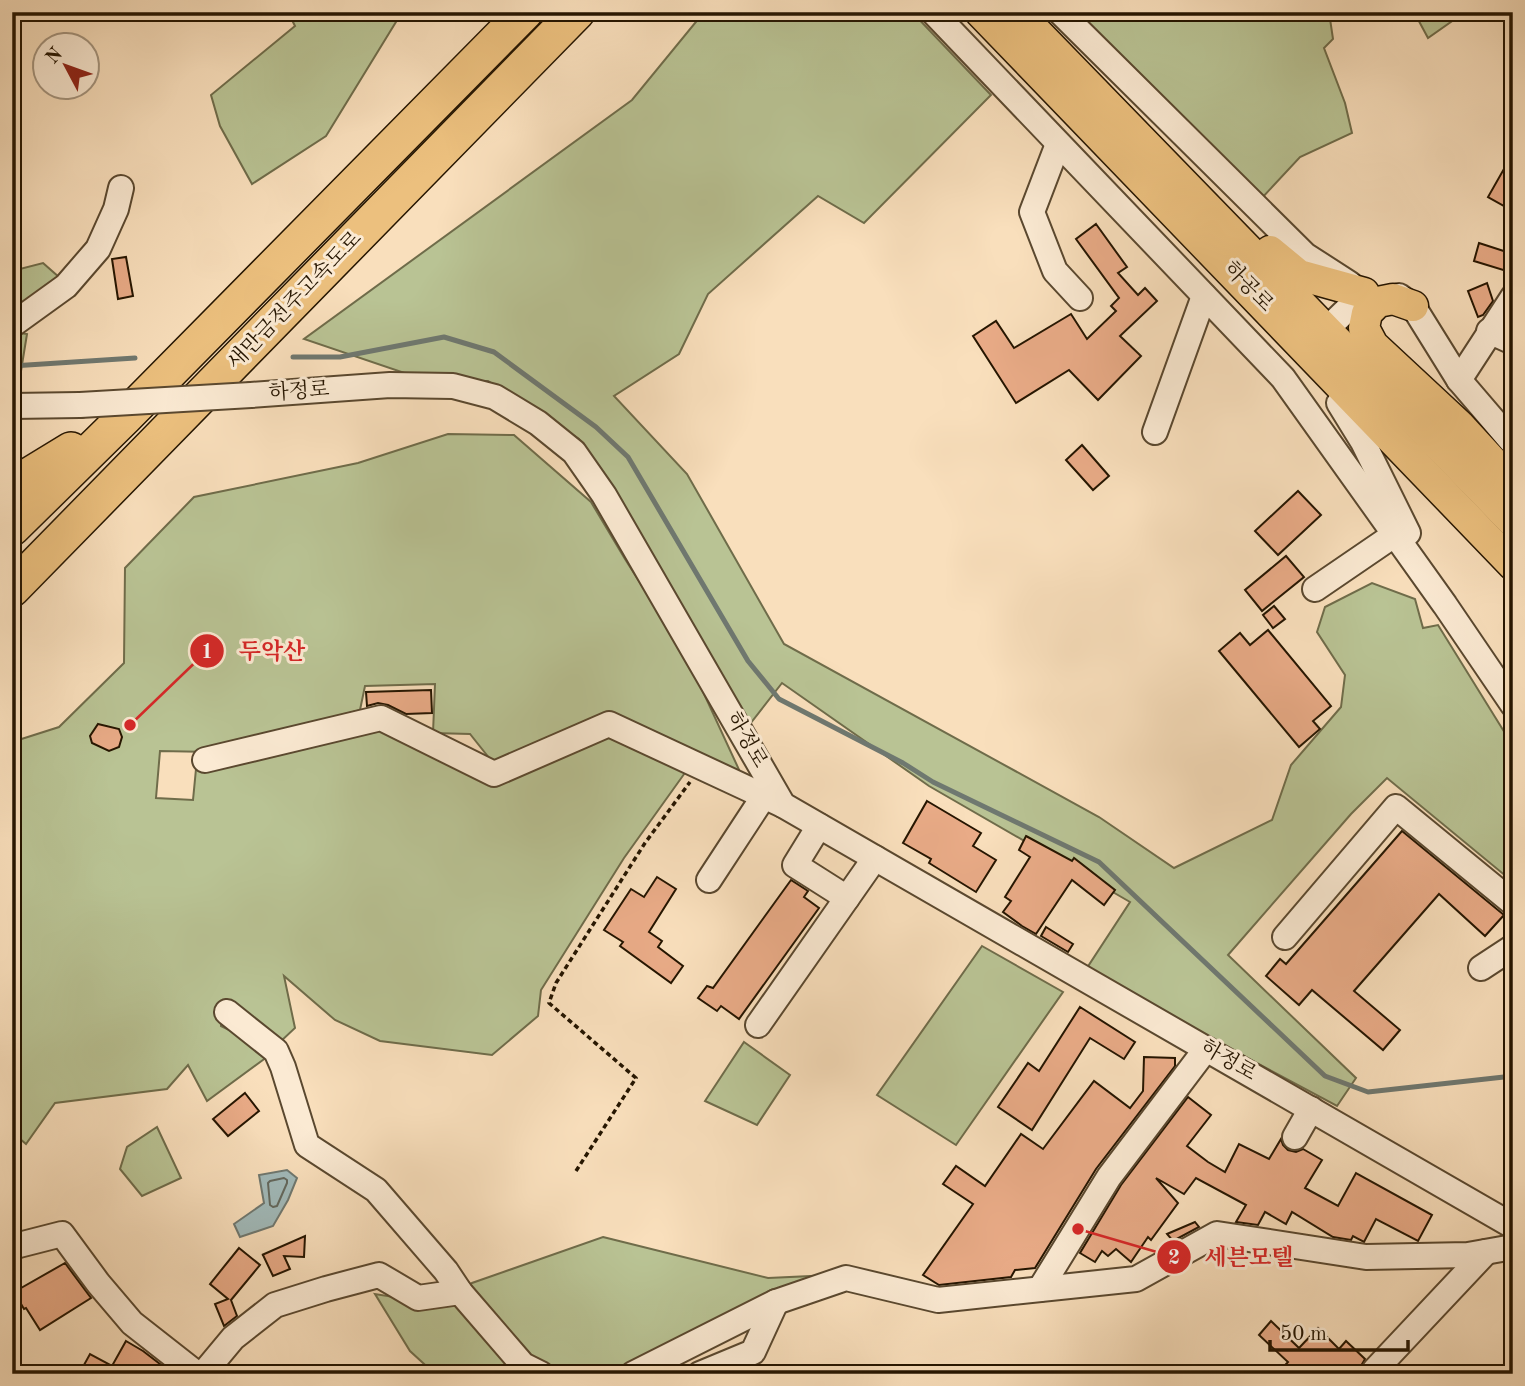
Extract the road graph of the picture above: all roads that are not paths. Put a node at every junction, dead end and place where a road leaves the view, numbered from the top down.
1 (524, 12) edge
2 (577, 12) edge
3 (933, 12) edge
4 (980, 12) edge
5 (1017, 12) edge
6 (1060, 12) edge
7 (1058, 144) junction
8 (1152, 150) junction
9 (121, 188) dead end
10 (1364, 293) junction
11 (1204, 296) junction
12 (1513, 297) edge
13 (1080, 298) dead end
14 (1413, 306) junction
15 (12, 325) edge
16 (1489, 331) junction
17 (1317, 340) junction
18 (1513, 342) edge
19 (1458, 380) junction
20 (1348, 392) junction
21 (12, 406) edge
22 (125, 417) junction
23 (1155, 432) dead end
24 (1513, 443) edge
25 (1513, 484) edge
26 (12, 486) edge
27 (1513, 522) edge
28 (12, 528) edge
29 (1394, 535) junction
30 (1513, 565) edge
31 (12, 589) edge
32 (1315, 589) dead end
33 (1445, 606) junction
34 (1513, 705) edge
35 (205, 760) dead end
36 (773, 801) junction
37 (819, 826) junction
38 (875, 858) junction
39 (709, 880) dead end
40 (847, 898) junction
41 (1513, 903) edge
42 (1284, 937) dead end
43 (1513, 947) edge
44 (1481, 968) dead end
45 (226, 1012) dead end
46 (758, 1025) dead end
47 (1206, 1049) junction
48 (1311, 1109) junction
49 (1295, 1137) dead end
50 (1513, 1226) edge
51 (1513, 1247) edge
52 (12, 1248) edge
53 (1486, 1252) junction
54 (1040, 1289) junction
55 (460, 1292) junction
56 (776, 1301) junction
57 (1375, 1370) dead end
58 (197, 1374) edge
59 (203, 1374) edge
60 (541, 1374) edge
61 (633, 1374) edge
62 (700, 1374) edge

1 - 22 highway, 새만금전주고속도로
2 - 31 highway, 새만금전주고속도로
3 - 7 street
4 - 17 main road, 하공로
5 - 8 main road, 하공로
6 - 10 street
7 - 11 street
7 - 13 street
8 - 10 main road
8 - 17 main road, 하공로
9 - 15 street
10 - 14 street
10 - 17 street
11 - 23 street
11 - 29 street
12 - 16 street
14 - 19 street
14 - 25 main road
16 - 18 street
16 - 19 street
17 - 20 main road, 하공로
17 - 27 main road, 하공로
19 - 24 street
20 - 30 main road, 하공로
20 - 33 street
21 - 36 street, 하정로, bridge
22 - 26 highway
22 - 28 highway, 새만금전주고속도로
29 - 32 street
29 - 33 street
33 - 34 street
35 - 36 street
36 - 37 street, 하정로
36 - 39 street
37 - 38 street, 하정로
37 - 40 street
38 - 40 street
38 - 47 street, 하정로
40 - 46 street
41 - 42 street
43 - 44 street
45 - 55 street
47 - 48 street, 하정로
47 - 54 street
48 - 49 street
48 - 50 street, 하정로
51 - 53 street
52 - 58 street
53 - 54 street
53 - 57 street
54 - 56 street
55 - 59 street
55 - 60 street
56 - 61 street
56 - 62 street

